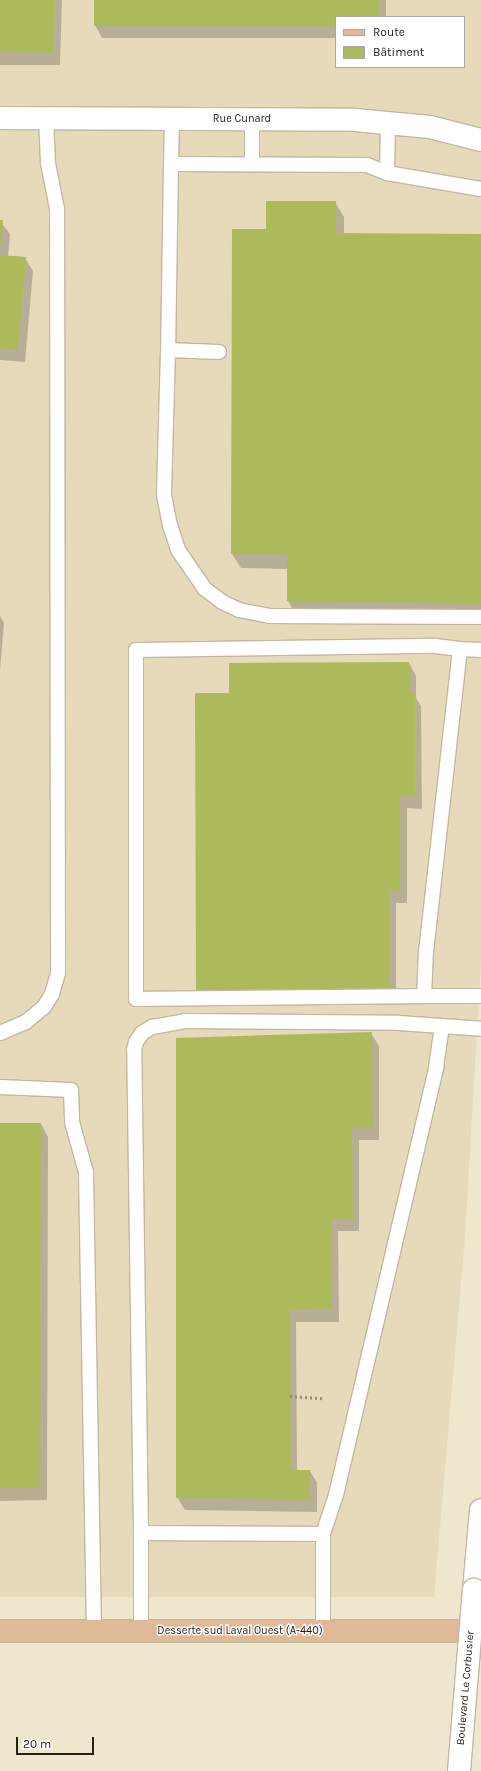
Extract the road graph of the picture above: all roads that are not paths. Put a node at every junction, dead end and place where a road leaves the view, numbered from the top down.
1 (0, 118) edge
2 (46, 118) junction
3 (172, 119) junction
4 (252, 119) junction
5 (388, 122) junction
6 (481, 140) edge
7 (171, 164) junction
8 (252, 164) junction
9 (387, 172) junction
10 (481, 189) edge
11 (168, 350) junction
12 (219, 352) dead end
13 (481, 616) edge
14 (460, 649) junction
15 (481, 650) edge
16 (424, 996) junction
17 (481, 996) edge
18 (442, 1026) junction
19 (481, 1029) edge
20 (0, 1034) edge
21 (0, 1087) edge
22 (481, 1510) edge
23 (141, 1533) junction
24 (323, 1534) junction
25 (94, 1630) junction
26 (0, 1631) edge
27 (141, 1631) junction
28 (323, 1631) junction
29 (481, 1631) edge
30 (459, 1771) edge

1 - 2 street, Rue Cunard
2 - 3 street, Rue Cunard
2 - 20 lane
3 - 4 street, Rue Cunard
3 - 7 lane
4 - 5 street, Rue Cunard
4 - 8 lane
5 - 6 street, Rue Cunard
5 - 9 lane
7 - 8 lane
7 - 11 lane
8 - 9 lane
9 - 10 lane
11 - 12 lane
11 - 13 lane
14 - 15 lane
14 - 16 lane
14 - 16 lane
16 - 17 lane
18 - 19 lane
18 - 23 lane
18 - 24 lane
21 - 25 lane
22 - 30 street, Boulevard Le Corbusier, bridge
23 - 24 lane
23 - 27 lane
24 - 28 lane
25 - 26 main road, Desserte sud Laval Ouest (A-440)
25 - 27 main road, Desserte sud Laval Ouest (A-440)
27 - 28 main road, Desserte sud Laval Ouest (A-440)
28 - 29 main road, Desserte sud Laval Ouest (A-440)

